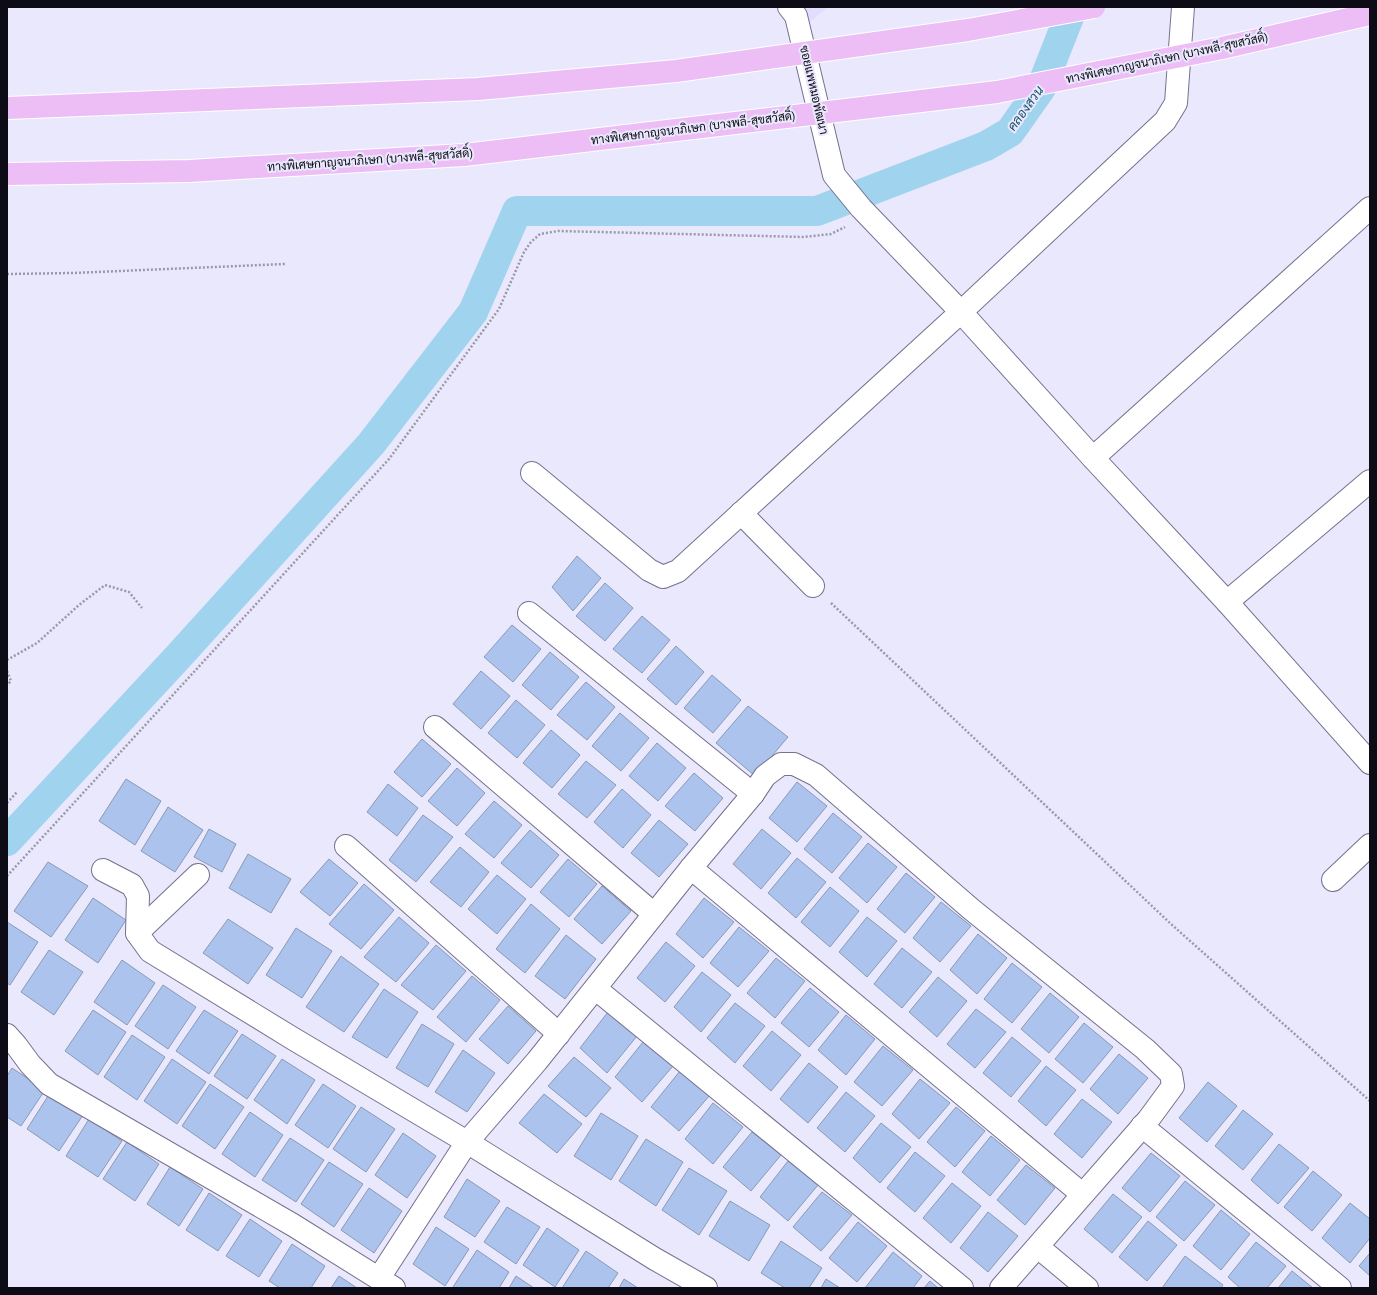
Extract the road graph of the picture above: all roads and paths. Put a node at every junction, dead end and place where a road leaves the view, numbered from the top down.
1 (789, 7) edge
2 (1094, 7) edge
3 (1182, 7) edge
4 (1370, 14) edge
5 (7, 108) edge
6 (7, 174) edge
7 (1370, 208) edge
8 (865, 212) junction
9 (285, 264) dead end
10 (7, 274) edge
11 (961, 312) junction
12 (1093, 458) junction
13 (532, 473) dead end
14 (1370, 481) edge
15 (741, 513) junction
16 (813, 586) joint
17 (1227, 602) junction
18 (142, 608) dead end
19 (529, 613) dead end
20 (7, 660) edge
21 (7, 671) edge
22 (7, 685) edge
23 (436, 727) dead end
24 (1369, 760) edge
25 (17, 792) dead end
26 (753, 794) junction
27 (7, 804) edge
28 (1370, 845) edge
29 (346, 846) dead end
30 (691, 868) junction
31 (103, 870) dead end
32 (198, 875) dead end
33 (7, 876) edge
34 (1333, 880) dead end
35 (654, 914) junction
36 (137, 933) junction
37 (596, 988) junction
38 (559, 1034) junction
39 (7, 1035) edge
40 (1370, 1101) edge
41 (1142, 1126) junction
42 (467, 1142) junction
43 (1082, 1194) junction
44 (1038, 1247) junction
45 (387, 1283) edge
46 (706, 1288) edge
47 (962, 1288) edge
48 (1001, 1288) edge
49 (1087, 1288) edge
50 (1340, 1288) edge

1 - 8 street, ซอยแพหมอพัฒนา
2 - 5 highway, bridge
3 - 11 street
4 - 6 highway, ทางพิเศษกาญจนาภิเษก (บางพลี-สุขสวัสดิ์), bridge
7 - 12 street
8 - 11 street
8 - 33 path
9 - 10 path
11 - 12 street
11 - 15 street
12 - 17 street
13 - 15 street
14 - 17 street
15 - 16 street
16 - 40 path
17 - 24 street
18 - 20 path
19 - 26 street
21 - 22 path
23 - 35 street
25 - 27 path
26 - 30 street
26 - 41 street
28 - 34 street
29 - 38 street
30 - 35 street
30 - 43 street
31 - 36 street
32 - 36 street
35 - 37 street
36 - 42 street
37 - 38 street
37 - 47 street
38 - 42 street
39 - 45 street
41 - 43 street
41 - 50 street
42 - 45 street
42 - 46 street
43 - 44 street
44 - 48 street
44 - 49 street

